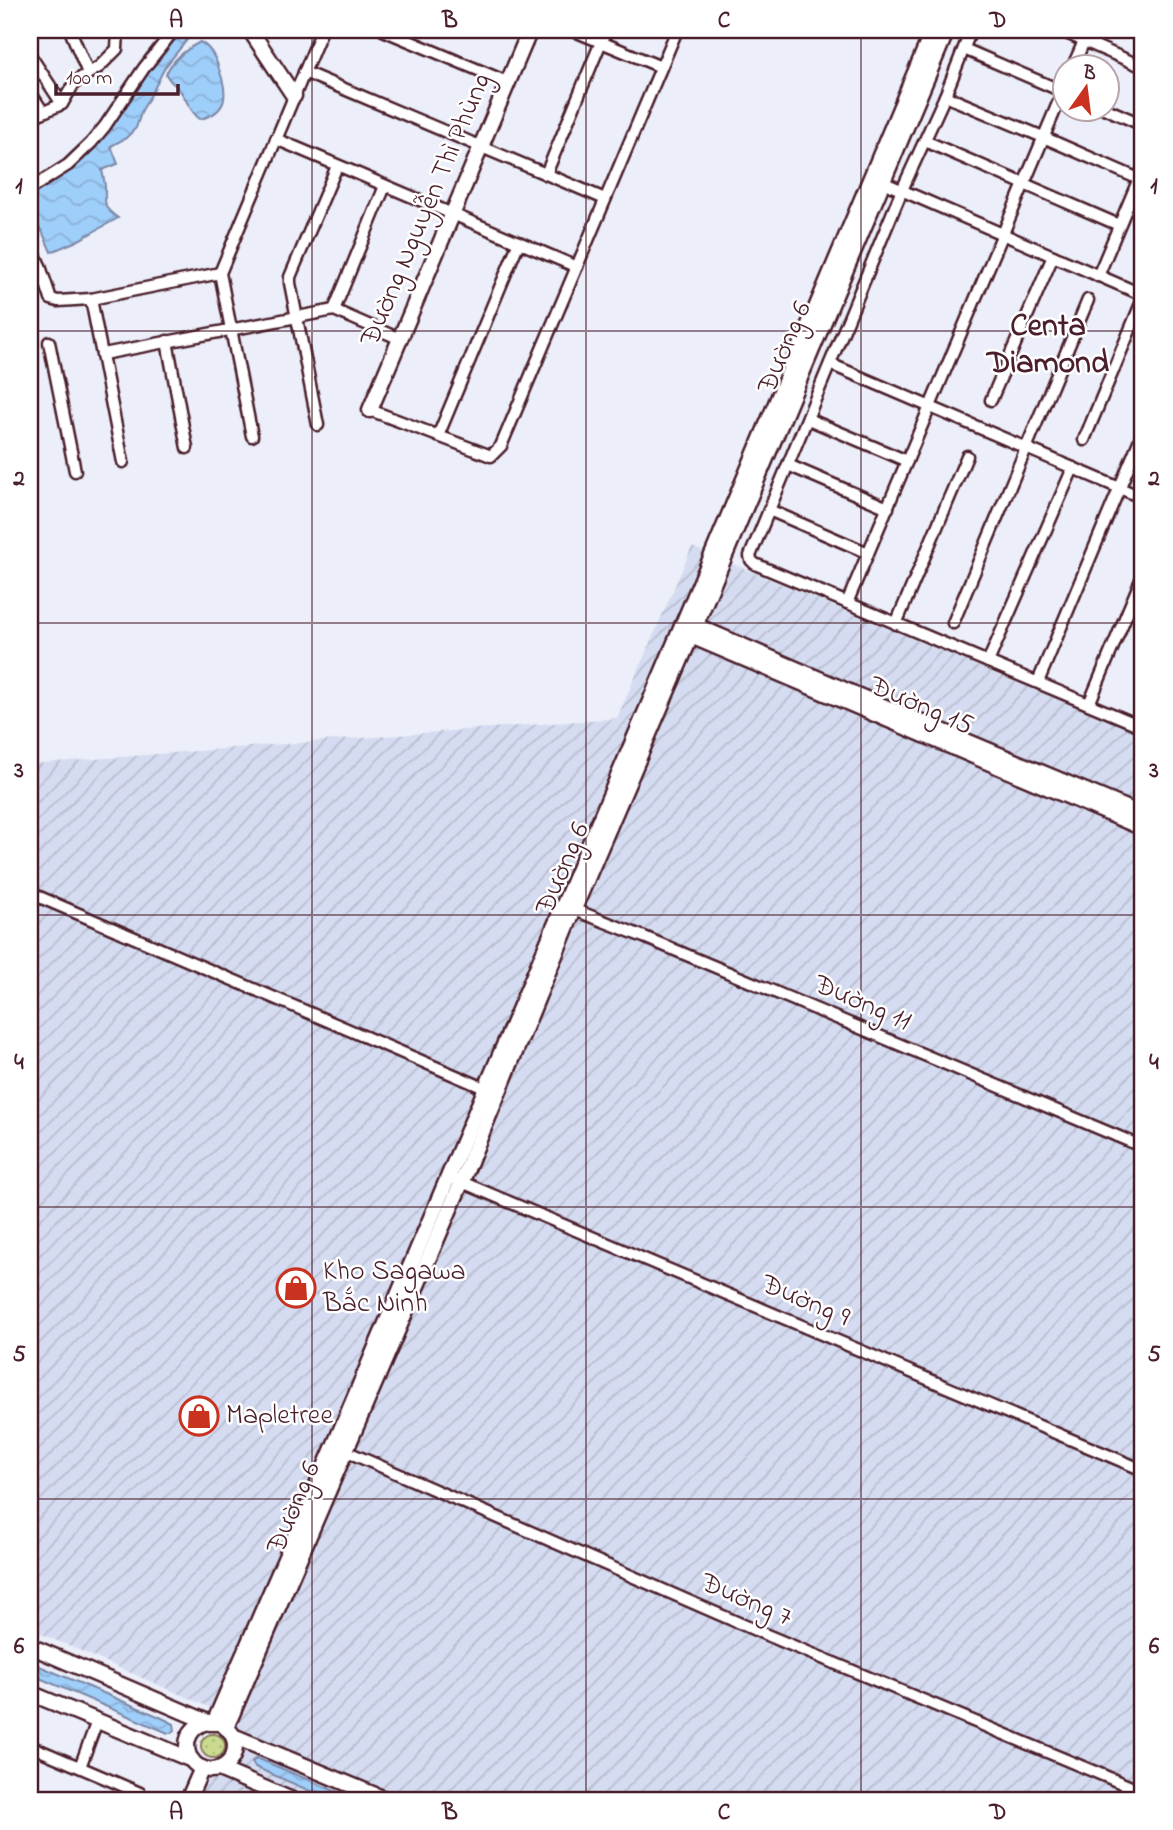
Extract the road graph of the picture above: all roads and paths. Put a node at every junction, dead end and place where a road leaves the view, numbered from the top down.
1 (70, 30) edge
2 (118, 30) edge
3 (174, 30) edge
4 (250, 30) edge
5 (322, 30) edge
6 (383, 30) edge
7 (530, 30) edge
8 (572, 30) edge
9 (606, 30) edge
10 (677, 30) edge
11 (933, 30) edge
12 (947, 30) edge
13 (971, 30) edge
14 (1059, 30) edge
15 (1088, 30) edge
16 (1084, 41) junction
17 (600, 42) junction
18 (964, 49) junction
19 (1079, 52) edge
20 (30, 55) edge
21 (1143, 66) edge
22 (662, 67) junction
23 (304, 72) junction
24 (88, 73) junction
25 (507, 82) junction
26 (1050, 85) edge
27 (30, 92) edge
28 (294, 96) junction
29 (945, 96) junction
30 (62, 104) junction
31 (43, 112) junction
32 (1120, 115) edge
33 (30, 118) edge
34 (1050, 122) edge
35 (1143, 125) edge
36 (1043, 137) junction
37 (276, 139) junction
38 (925, 141) junction
39 (481, 146) junction
40 (337, 166) junction
41 (1143, 169) edge
42 (546, 174) junction
43 (1139, 179) junction
44 (877, 180) junction
45 (1024, 184) junction
46 (386, 186) junction
47 (30, 189) edge
48 (902, 190) junction
49 (605, 199) junction
50 (452, 213) junction
51 (1119, 225) junction
52 (1002, 234) junction
53 (519, 242) junction
54 (30, 243) edge
55 (1053, 256) junction
56 (577, 267) junction
57 (35, 268) edge
58 (220, 273) junction
59 (1098, 276) junction
60 (1143, 297) edge
61 (91, 299) junction
62 (1088, 300) dead end
63 (334, 310) junction
64 (297, 316) junction
65 (232, 329) junction
66 (400, 339) junction
67 (167, 341) junction
68 (49, 342) dead end
69 (103, 354) junction
70 (830, 364) junction
71 (991, 400) dead end
72 (929, 407) junction
73 (370, 410) joint
74 (808, 419) junction
75 (318, 425) dead end
76 (1143, 432) edge
77 (253, 436) dead end
78 (438, 436) junction
79 (1084, 440) dead end
80 (187, 448) dead end
81 (1026, 448) junction
82 (967, 456) dead end
83 (123, 461) dead end
84 (907, 461) junction
85 (788, 465) junction
86 (1073, 468) junction
87 (75, 471) dead end
88 (1120, 488) junction
89 (1143, 498) edge
90 (888, 508) junction
91 (769, 510) junction
92 (868, 553) junction
93 (1143, 575) edge
94 (848, 603) junction
95 (953, 623) dead end
96 (895, 624) junction
97 (688, 628) junction
98 (988, 662) junction
99 (1038, 682) junction
100 (849, 697) junction
101 (1089, 704) junction
102 (1143, 727) edge
103 (1143, 815) edge
104 (1143, 828) edge
105 (30, 893) edge
106 (569, 907) junction
107 (492, 1091) junction
108 (1143, 1147) edge
109 (455, 1179) junction
110 (340, 1449) junction
111 (1143, 1470) edge
112 (30, 1646) edge
113 (30, 1693) edge
114 (97, 1721) junction
115 (221, 1727) junction
116 (30, 1746) edge
117 (197, 1764) junction
118 (80, 1767) junction
119 (219, 1769) junction
120 (1143, 1791) edge
121 (140, 1793) dead end
122 (188, 1800) edge
123 (292, 1800) edge
124 (387, 1800) edge

1 - 24 street
2 - 24 street
3 - 47 street
4 - 28 main road
5 - 23 street
6 - 25 street
7 - 25 main road, Đường Nguyễn Thì Phùng
8 - 17 street
9 - 17 street
10 - 22 street
11 - 44 main road, Đường 6
12 - 44 main road, Đường 6
13 - 18 street
14 - 16 street
15 - 16 street
16 - 19 street
16 - 21 street
17 - 22 street
17 - 42 street
18 - 26 street
18 - 29 street
20 - 30 street
22 - 49 street
23 - 28 street
23 - 39 street
24 - 30 street
25 - 39 main road, Đường Nguyễn Thì Phùng
27 - 31 street
28 - 37 street
29 - 36 street
29 - 38 street
30 - 31 street
31 - 33 street
32 - 35 street
34 - 36 street
36 - 43 street
36 - 45 street
37 - 40 street
37 - 58 street
38 - 45 street
38 - 48 street
39 - 42 street
39 - 50 main road, Đường Nguyễn Thì Phùng
40 - 46 street
40 - 64 street
41 - 43 street
42 - 49 street
43 - 51 street
44 - 48 street
44 - 97 main road, Đường 6
45 - 51 street
45 - 52 street
46 - 50 street
46 - 63 street
48 - 52 street
48 - 70 street
49 - 56 street
50 - 53 street
50 - 66 main road, Đường Nguyễn Thì Phùng
51 - 59 street
52 - 55 street
52 - 72 street
53 - 56 street
53 - 78 street
54 - 57 street
55 - 59 street
55 - 71 street
56 - 78 street
57 - 61 street
58 - 61 street
58 - 65 street
59 - 60 street
60 - 79 street
61 - 69 street
62 - 81 street
63 - 64 street
63 - 66 street
64 - 65 street
64 - 75 street
65 - 67 street
65 - 77 street
66 - 73 main road, Đường Nguyễn Thì Phùng
67 - 69 street
67 - 80 street
68 - 87 street
69 - 83 street
70 - 72 street
70 - 74 street
72 - 81 street
72 - 84 street
73 - 78 street
74 - 84 street
74 - 85 street
76 - 88 street
81 - 86 street
81 - 95 street
82 - 96 street
84 - 90 street
85 - 90 street
85 - 91 street
86 - 88 street
86 - 98 street
88 - 89 street
88 - 99 street
90 - 92 street
91 - 92 street
91 - 94 street
92 - 94 street
93 - 101 street
94 - 96 street
96 - 98 street
97 - 100 main road, Đường 15
97 - 106 main road, Đường 6
98 - 99 street
99 - 101 street
100 - 103 main road, Đường 15
100 - 104 main road, Đường 15
101 - 102 street
105 - 107 street
106 - 107 main road, Đường 6
106 - 108 street, Đường 11
107 - 109 main road, Đường 6
109 - 110 main road, Đường 6
109 - 111 street, Đường 9
110 - 115 main road, Đường 6
110 - 120 street, Đường 7
112 - 115 main road
113 - 114 main road
114 - 117 main road
114 - 118 street
115 - 117 main road
115 - 119 main road
115 - 124 main road
116 - 118 street
117 - 119 main road
117 - 122 main road
118 - 121 street
119 - 123 main road

